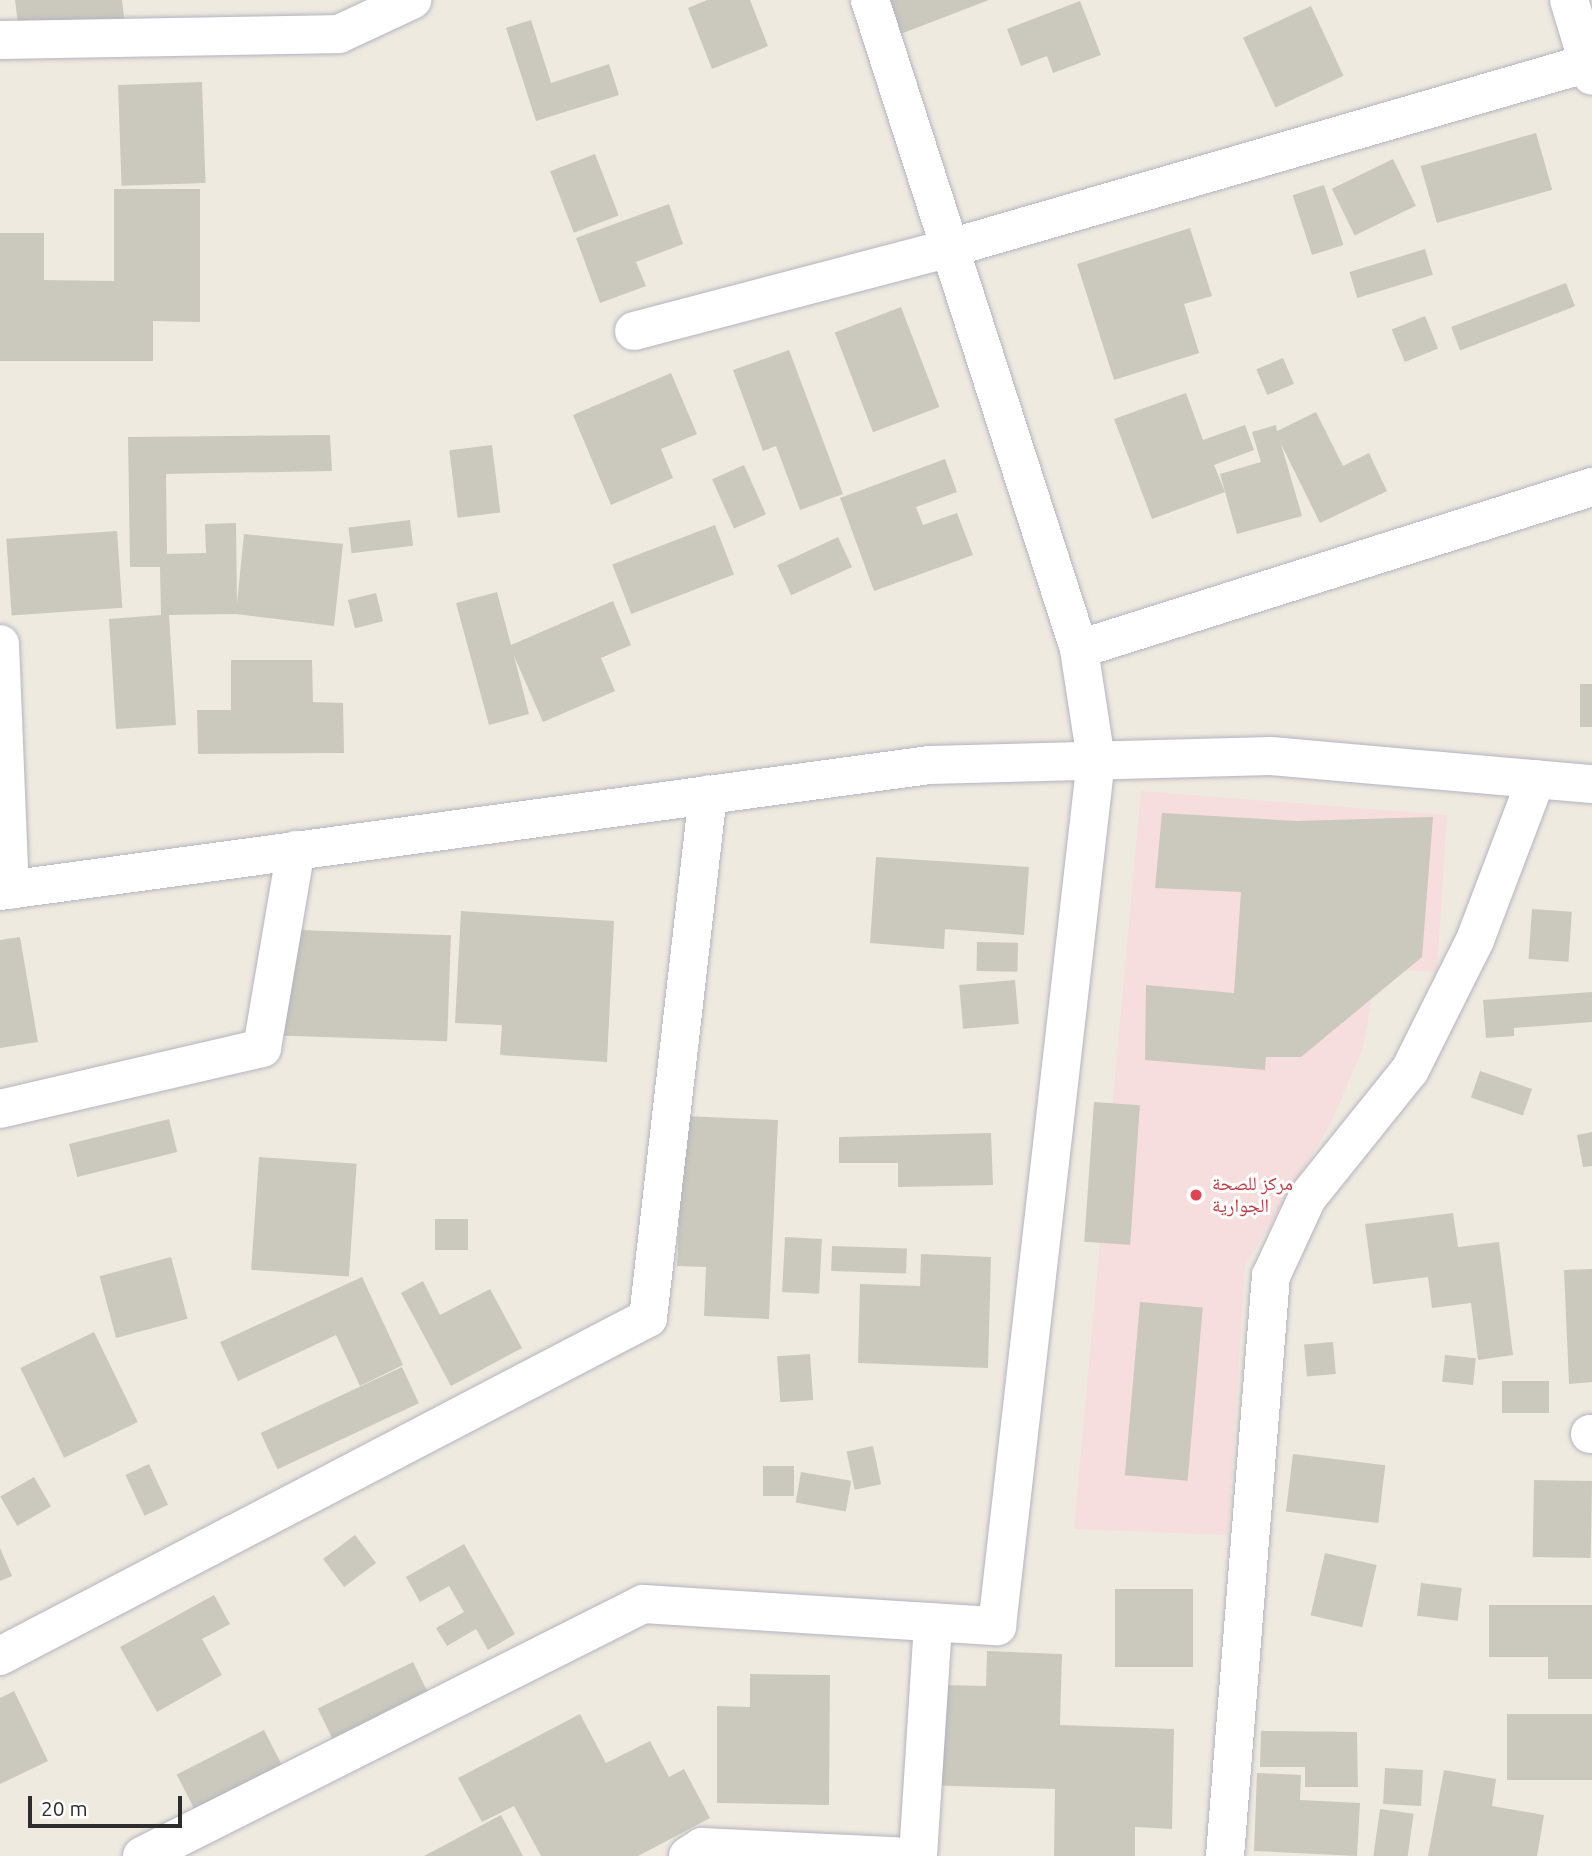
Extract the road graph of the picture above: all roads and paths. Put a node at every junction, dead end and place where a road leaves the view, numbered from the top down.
1 (412, 0) edge
2 (870, 0) edge
3 (1569, 0) edge
4 (0, 40) edge
5 (1591, 67) edge
6 (950, 248) junction
7 (634, 331) dead end
8 (1592, 487) edge
9 (0, 644) edge
10 (1079, 649) junction
11 (1096, 760) junction
12 (1536, 779) junction
13 (1592, 784) edge
14 (708, 794) junction
15 (296, 850) junction
16 (5, 891) edge
17 (0, 1109) edge
18 (933, 1622) junction
19 (0, 1656) edge
20 (142, 1856) edge
21 (688, 1856) edge
22 (896, 1856) edge
23 (918, 1856) edge
24 (1225, 1856) edge

1 - 4 street
2 - 6 street
3 - 5 street
5 - 6 street
6 - 7 street
6 - 10 street
8 - 10 street
9 - 16 street
10 - 11 street
11 - 12 street
11 - 14 street
11 - 18 street
12 - 13 street
12 - 24 street
14 - 15 street
14 - 19 street
15 - 16 street
15 - 17 street
18 - 20 street
18 - 23 street
21 - 22 street

